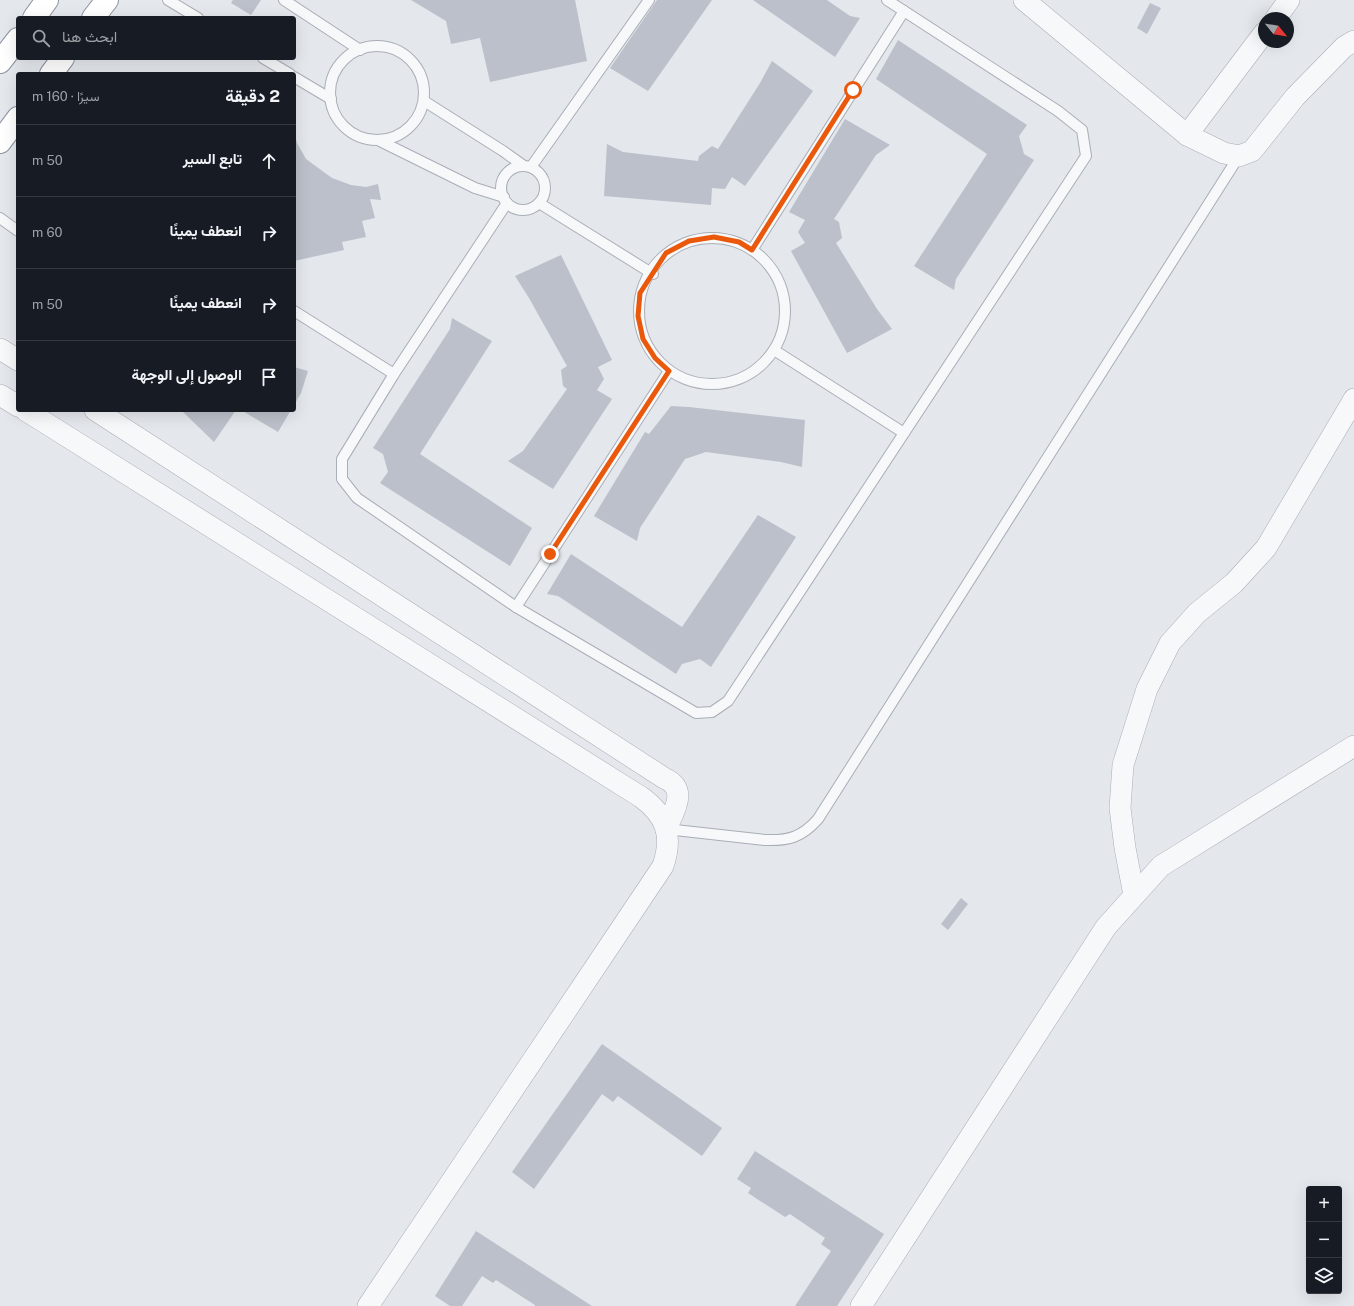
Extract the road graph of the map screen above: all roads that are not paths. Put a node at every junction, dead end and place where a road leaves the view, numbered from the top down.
1 (47, 0) edge
2 (106, 0) edge
3 (168, 0) edge
4 (284, 0) edge
5 (649, 0) edge
6 (887, 0) edge
7 (1024, 0) edge
8 (1289, 0) edge
9 (904, 10) junction
10 (1280, 12) edge
11 (35, 16) edge
12 (94, 16) edge
13 (195, 16) edge
14 (1258, 41) edge
15 (1354, 41) edge
16 (16, 42) edge
17 (360, 50) junction
18 (62, 60) edge
19 (266, 60) edge
20 (0, 62) edge
21 (52, 72) edge
22 (287, 72) edge
23 (296, 78) edge
24 (331, 99) junction
25 (424, 100) junction
26 (16, 121) edge
27 (1187, 135) junction
28 (380, 141) junction
29 (0, 142) edge
30 (1239, 156) junction
31 (527, 166) junction
32 (505, 200) junction
33 (539, 203) junction
34 (0, 218) edge
35 (16, 230) edge
36 (752, 250) junction
37 (653, 274) junction
38 (296, 312) edge
39 (0, 349) edge
40 (774, 350) junction
41 (16, 359) edge
42 (669, 371) junction
43 (394, 374) junction
44 (0, 395) edge
45 (1354, 399) edge
46 (16, 405) edge
47 (27, 412) edge
48 (98, 412) edge
49 (904, 433) junction
50 (516, 607) junction
51 (1354, 746) edge
52 (666, 829) junction
53 (1134, 895) junction
54 (368, 1306) edge
55 (861, 1306) edge

1 - 11 highway
2 - 12 highway
3 - 13 lane
4 - 17 lane
5 - 31 lane
6 - 9 lane
7 - 27 street
8 - 10 street
9 - 36 lane
9 - 49 lane
14 - 27 street
15 - 30 street
16 - 20 highway
17 - 24 lane
17 - 25 lane
18 - 21 highway
19 - 22 lane
23 - 24 lane
24 - 28 lane
25 - 28 lane
25 - 31 lane
26 - 29 highway
27 - 30 street
28 - 32 lane
30 - 52 lane
31 - 32 lane
31 - 33 lane
32 - 33 lane
32 - 43 lane
33 - 37 lane
34 - 35 lane
36 - 37 lane
36 - 40 lane
37 - 42 lane
38 - 43 lane
39 - 41 street
40 - 42 lane
40 - 49 lane
42 - 50 lane
43 - 50 lane
44 - 46 street
45 - 53 street
47 - 52 street
48 - 52 street
49 - 50 lane
51 - 53 street
52 - 54 street
53 - 55 street

